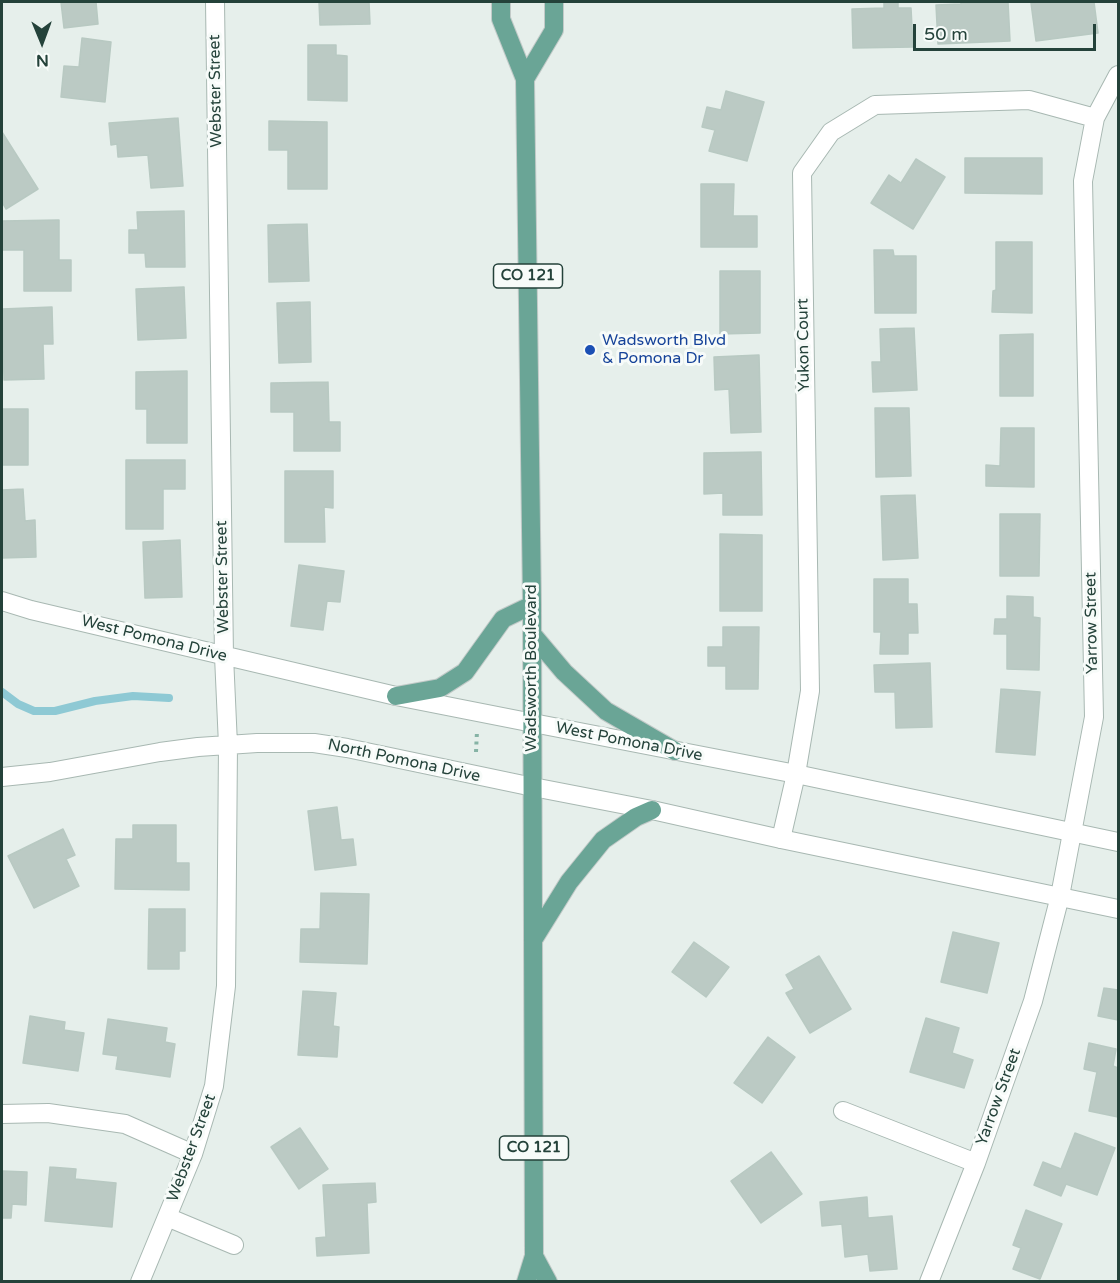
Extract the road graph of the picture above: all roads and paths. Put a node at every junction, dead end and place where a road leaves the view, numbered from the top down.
1 (215, 2) edge
2 (501, 2) edge
3 (554, 2) edge
4 (1119, 75) edge
5 (525, 79) junction
6 (1095, 118) junction
7 (2, 601) edge
8 (532, 605) junction
9 (532, 634) junction
10 (224, 656) junction
11 (396, 696) junction
12 (533, 723) junction
13 (477, 730) dead end
14 (228, 745) junction
15 (675, 751) junction
16 (476, 752) dead end
17 (796, 774) junction
18 (2, 777) edge
19 (533, 787) junction
20 (652, 810) junction
21 (1072, 832) junction
22 (781, 839) junction
23 (1119, 842) edge
24 (1060, 896) junction
25 (1119, 909) edge
26 (533, 940) junction
27 (843, 1111) dead end
28 (2, 1114) edge
29 (193, 1154) junction
30 (976, 1163) junction
31 (167, 1217) junction
32 (234, 1245) dead end
33 (534, 1256) junction
34 (140, 1281) edge
35 (526, 1281) edge
36 (548, 1281) edge
37 (929, 1281) edge

1 - 10 street, Webster Street
2 - 5 main road, Wadsworth Boulevard / CO 121
3 - 5 main road
4 - 6 street, Yarrow Street
5 - 8 main road, Wadsworth Boulevard / CO 121
6 - 17 street, Yukon Court
6 - 21 street, Yarrow Street
7 - 10 street, West Pomona Drive
8 - 9 main road, Wadsworth Boulevard / CO 121
8 - 11 main road
9 - 12 main road, Wadsworth Boulevard / CO 121
9 - 15 main road
10 - 11 street, West Pomona Drive
10 - 14 street, Webster Street
11 - 12 street, West Pomona Drive
12 - 15 street, West Pomona Drive
12 - 19 main road, Wadsworth Boulevard / CO 121
13 - 16 path
14 - 18 street, North Pomona Drive
14 - 19 street, North Pomona Drive
14 - 29 street, Webster Street
15 - 17 street, West Pomona Drive
17 - 21 street, West Pomona Drive
17 - 22 street, Yukon Court
19 - 20 street, North Pomona Drive
19 - 26 main road, Wadsworth Boulevard / CO 121
20 - 22 street
20 - 26 main road
21 - 23 street, West Pomona Drive
21 - 24 street, Yarrow Street
22 - 24 street
24 - 25 street
24 - 30 street, Yarrow Street
26 - 33 main road, Wadsworth Boulevard / CO 121
27 - 30 street, Yarrow Street
28 - 29 street
29 - 31 street, Webster Street
30 - 37 street, Yarrow Street
31 - 32 street, Webster Street
31 - 34 street, Webster Street
33 - 35 main road, Wadsworth Boulevard / CO 121
33 - 36 main road, Wadsworth Boulevard / CO 121

